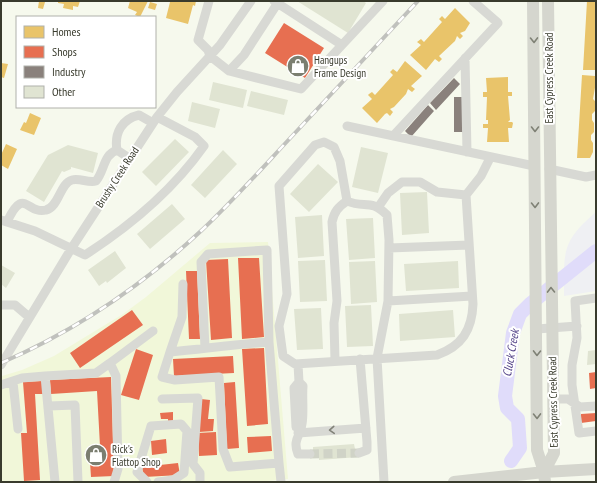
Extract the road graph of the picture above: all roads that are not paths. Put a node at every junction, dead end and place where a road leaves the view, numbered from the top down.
1 (209, 1) edge
2 (251, 1) edge
3 (383, 1) edge
4 (473, 1) edge
5 (533, 1) edge
6 (548, 1) edge
7 (277, 2) edge
8 (342, 45) junction
9 (210, 56) junction
10 (465, 58) junction
11 (229, 71) junction
12 (155, 120) junction
13 (347, 126) dead end
14 (393, 136) junction
15 (117, 150) junction
16 (467, 152) junction
17 (130, 158) junction
18 (490, 158) junction
19 (534, 166) junction
20 (549, 169) junction
21 (596, 175) edge
22 (466, 195) junction
23 (347, 202) junction
24 (379, 206) junction
25 (4, 221) edge
26 (469, 245) junction
27 (389, 248) junction
28 (71, 249) junction
29 (183, 284) dead end
30 (472, 296) junction
31 (596, 298) edge
32 (388, 301) junction
33 (1, 305) edge
34 (29, 317) junction
35 (576, 326) junction
36 (552, 327) junction
37 (537, 329) junction
38 (153, 331) dead end
39 (269, 342) junction
40 (205, 348) junction
41 (170, 352) junction
42 (377, 358) junction
43 (360, 359) junction
44 (335, 360) junction
45 (110, 363) junction
46 (298, 364) junction
47 (1, 365) edge
48 (45, 376) junction
49 (13, 382) junction
50 (298, 382) junction
51 (1, 385) edge
52 (162, 399) dead end
53 (553, 399) junction
54 (574, 402) junction
55 (48, 406) junction
56 (596, 406) edge
57 (366, 428) junction
58 (18, 429) dead end
59 (298, 430) junction
60 (596, 431) edge
61 (359, 453) dead end
62 (310, 454) tunnel mouth
63 (279, 463) junction
64 (596, 469) edge
65 (545, 477) edge
66 (173, 481) edge
67 (55, 482) edge
68 (78, 482) edge
69 (114, 482) edge
70 (147, 482) edge
71 (158, 482) edge
72 (200, 482) edge
73 (281, 482) edge
74 (384, 482) edge
75 (454, 482) edge

1 - 9 street
2 - 9 street, Brushy Creek Road
3 - 8 street
4 - 10 street
5 -> 19 main road, East Cypress Creek Road
6 - 20 main road, East Cypress Creek Road
7 - 8 street
7 - 11 street
8 - 11 street
9 - 11 street
9 - 12 street, Brushy Creek Road
10 - 14 street
10 - 16 street
12 - 15 street
12 - 17 street, Brushy Creek Road
12 - 28 street
13 - 14 street
14 - 16 street
15 - 17 street
15 - 25 street
16 - 18 street
17 - 28 street, Brushy Creek Road
18 - 19 street
18 - 22 street
19 - 20 main road
19 -> 37 main road, East Cypress Creek Road
20 - 21 street
36 -> 20 main road, East Cypress Creek Road
22 - 24 street
22 - 26 street
23 - 24 street
23 - 44 street
23 - 46 street
24 - 27 street
25 - 28 street
26 - 27 street
26 - 30 street
27 - 32 street
28 - 34 street, Brushy Creek Road
29 - 41 street
30 - 32 street
30 - 42 street
31 - 35 street
32 - 42 street
33 - 34 street
34 - 47 street, Brushy Creek Road
35 - 36 street
35 - 54 street
36 - 37 street
36 - 53 main road, East Cypress Creek Road
37 -> 65 main road, East Cypress Creek Road
38 - 45 street
39 - 40 street
39 - 40 street
39 - 63 street
40 - 41 street
41 - 63 street
42 - 43 street
42 - 74 street
43 - 44 street
43 - 57 street
44 - 46 street
45 - 48 street
45 - 69 street
46 - 50 street
48 - 49 street
48 - 55 street
49 - 51 street
49 - 58 street
50 - 59 street
50 - 59 street
52 - 72 street
53 - 54 street
53 - 65 main road, East Cypress Creek Road
54 - 56 street
54 - 60 street
55 - 67 street
55 - 68 street
57 -> 59 street
57 - 61 street
59 - 62 street
63 - 73 street
64 - 65 main road
65 - 75 main road
66 - 70 street
66 - 71 street

